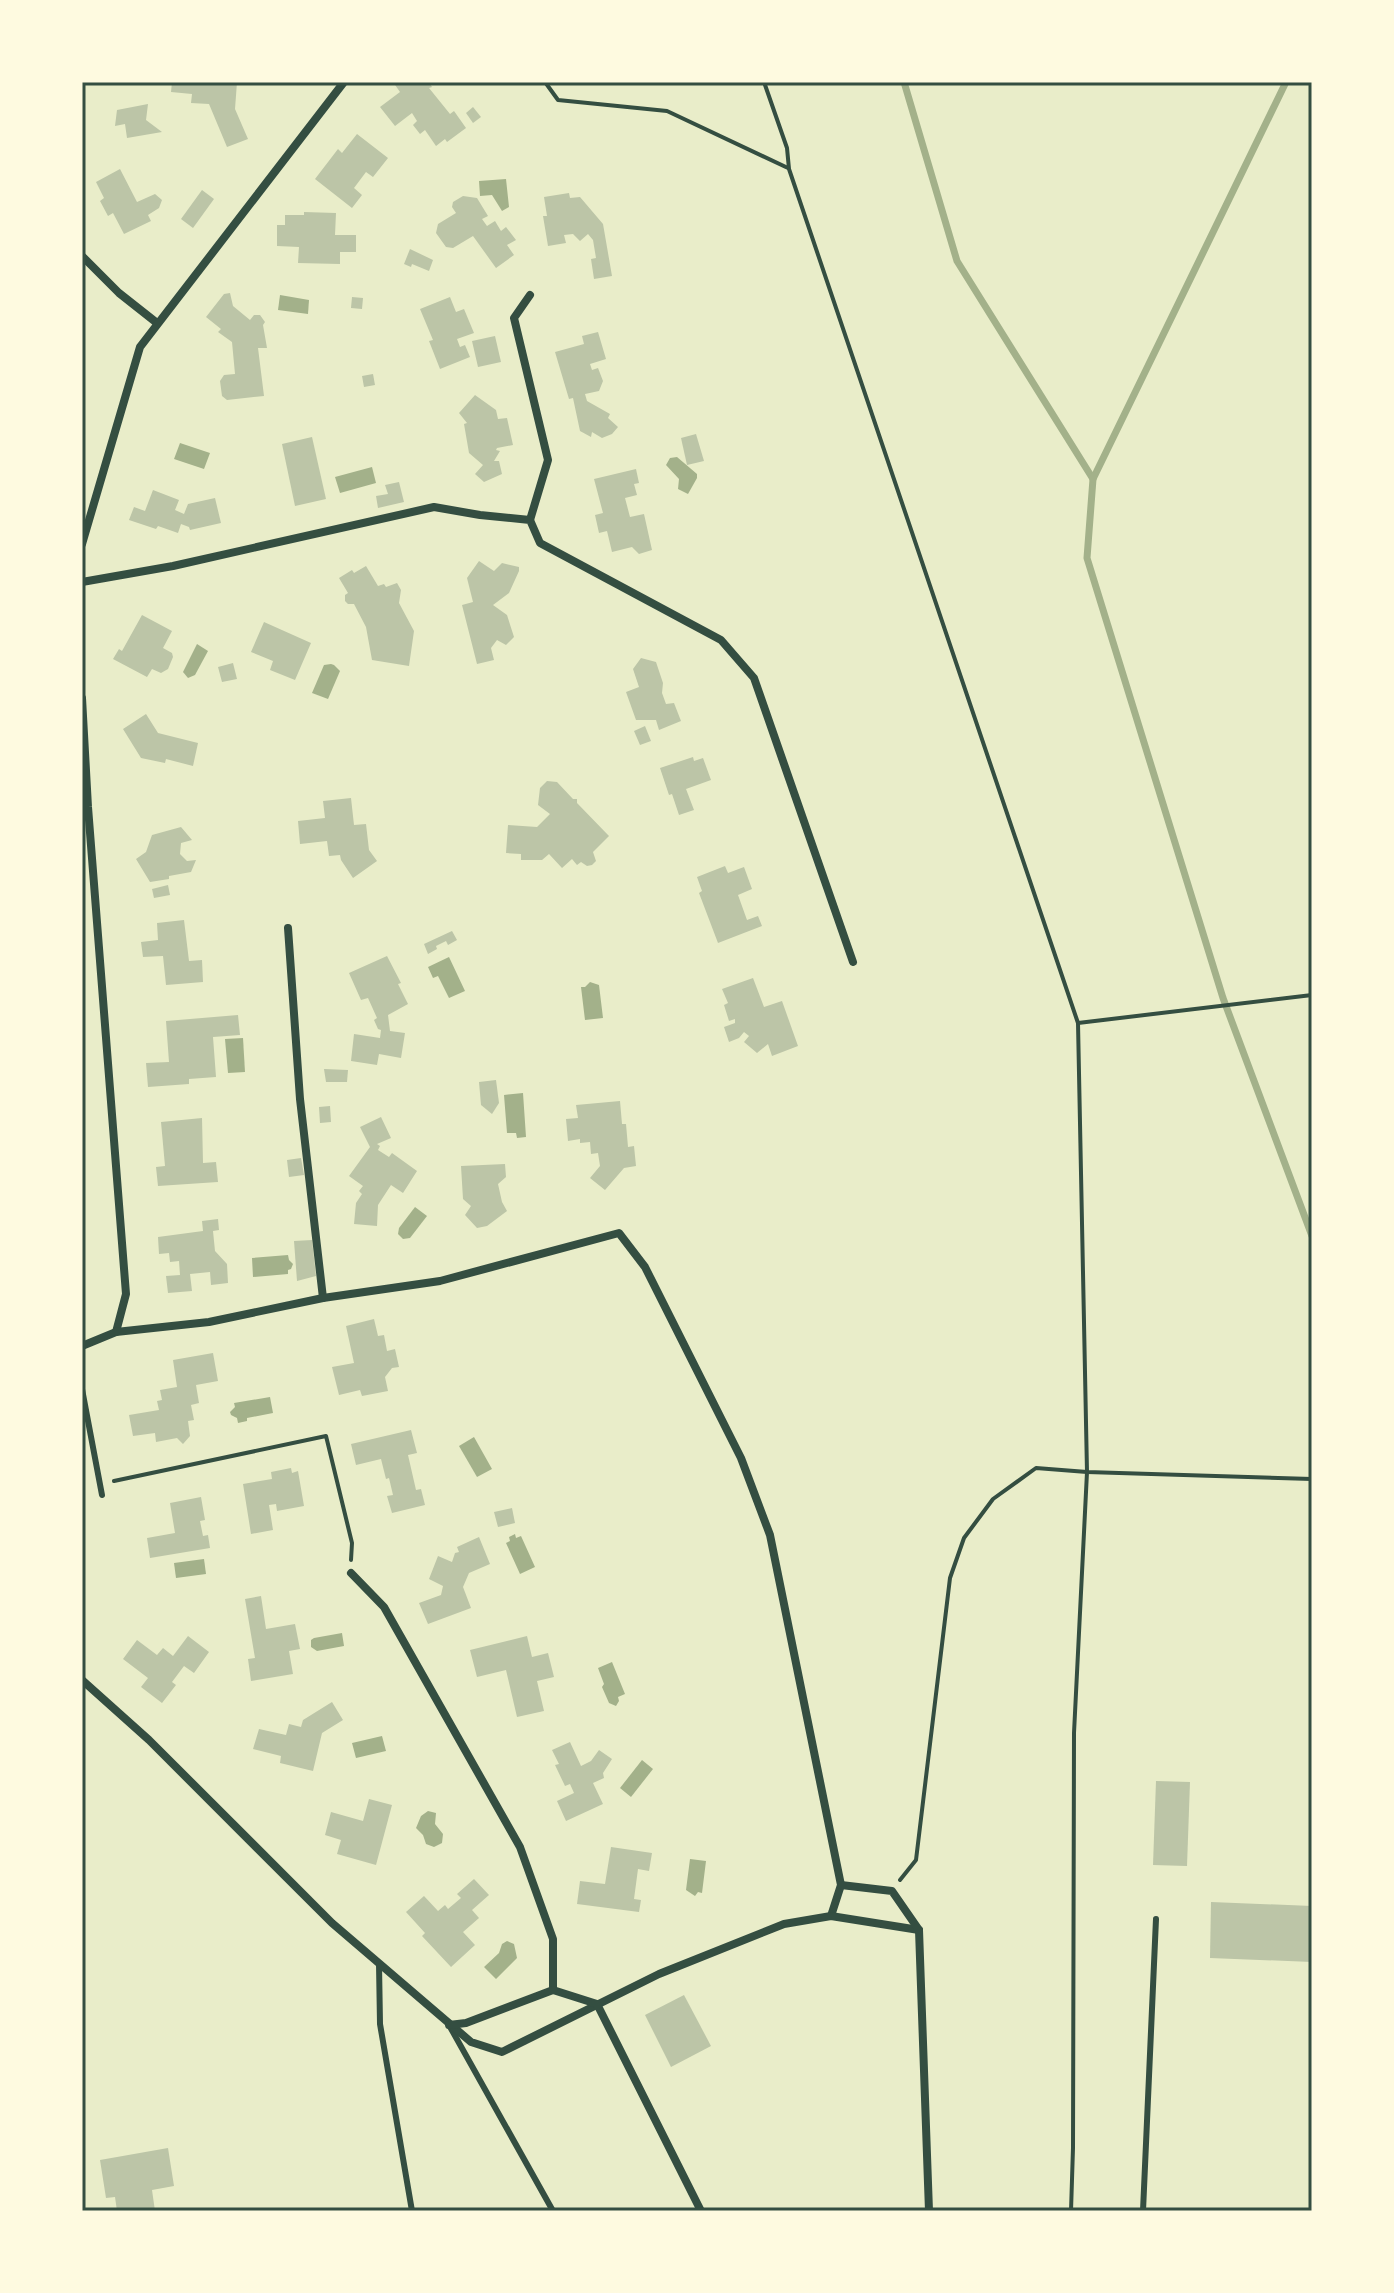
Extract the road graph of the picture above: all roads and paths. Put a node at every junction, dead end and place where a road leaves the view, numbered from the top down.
1 (344, 82) edge
2 (545, 82) edge
3 (764, 82) edge
4 (789, 169) junction
5 (82, 256) edge
6 (530, 295) dead end
7 (157, 323) junction
8 (530, 520) junction
9 (82, 544) edge
10 (82, 582) edge
11 (82, 698) edge
12 (288, 928) dead end
13 (853, 962) dead end
14 (1312, 995) edge
15 (1078, 1023) junction
16 (323, 1298) junction
17 (116, 1332) junction
18 (82, 1346) edge
19 (82, 1389) edge
20 (1087, 1472) junction
21 (1312, 1479) edge
22 (100, 1484) junction
23 (102, 1495) dead end
24 (351, 1573) joint
25 (82, 1680) edge
26 (841, 1885) junction
27 (892, 1891) junction
28 (831, 1916) junction
29 (1156, 1919) dead end
30 (919, 1930) junction
31 (379, 1964) junction
32 (553, 1990) junction
33 (597, 2004) junction
34 (449, 2025) junction
35 (412, 2211) edge
36 (553, 2211) edge
37 (701, 2211) edge
38 (929, 2211) edge
39 (1071, 2211) edge
40 (1143, 2211) edge

1 - 7 street
2 - 4 path
3 - 4 path
4 - 15 path
5 - 7 street
6 - 8 street
7 - 9 street
8 - 10 street
8 - 13 street
11 - 17 street
12 - 16 street
14 - 15 path
15 - 20 path
16 - 17 street
16 - 26 street
17 - 18 street
19 - 22 lane
20 - 21 path
20 - 27 path
20 - 39 path
22 - 23 lane
22 - 24 path
24 - 32 street
25 - 31 street
26 - 27 street
26 - 28 street
27 - 30 street
28 - 30 street
28 - 33 street
29 - 40 lane
30 - 38 street
31 - 34 street
31 - 35 lane
32 - 33 street
32 - 34 street
33 - 34 street
33 - 37 street
34 - 36 lane

